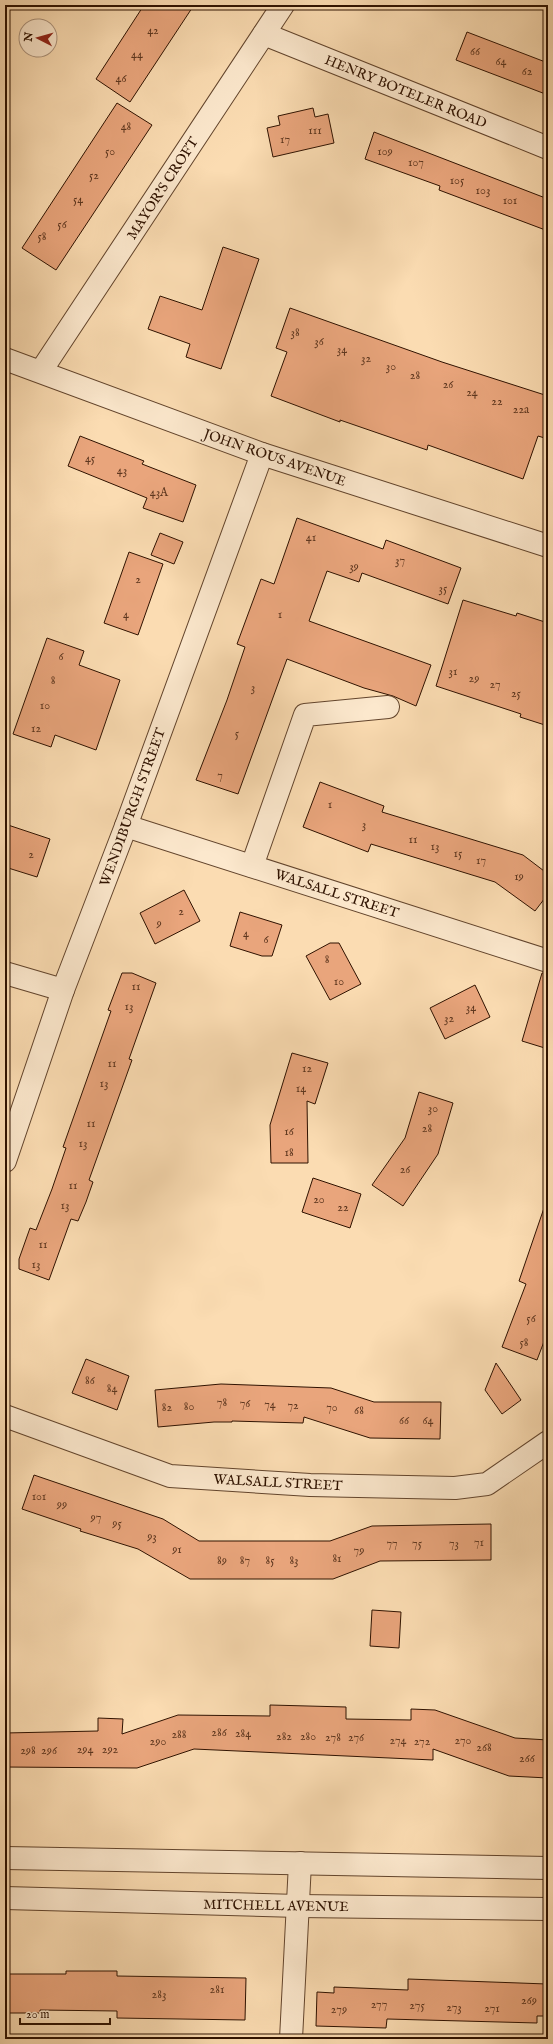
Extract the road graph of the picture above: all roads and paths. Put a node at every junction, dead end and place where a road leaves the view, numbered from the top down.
1 (283, 5) edge
2 (264, 34) junction
3 (548, 148) edge
4 (5, 359) edge
5 (41, 371) junction
6 (262, 454) junction
7 (548, 546) edge
8 (388, 708) dead end
9 (126, 826) junction
10 (252, 866) junction
11 (548, 961) edge
12 (5, 973) edge
13 (63, 990) junction
14 (5, 1161) edge
15 (5, 1416) edge
16 (548, 1442) edge
17 (5, 1858) edge
18 (300, 1863) junction
19 (548, 1868) edge
20 (5, 1898) edge
21 (298, 1906) junction
22 (548, 1909) edge
23 (291, 2039) edge

1 - 2 street, MAYOR'S CROFT
2 - 3 street, HENRY BOTELER ROAD
2 - 5 street, MAYOR'S CROFT
4 - 5 street, JOHN ROUS AVENUE
5 - 6 street, JOHN ROUS AVENUE
6 - 7 street, JOHN ROUS AVENUE
6 - 9 street, WENDIBURGH STREET
8 - 10 street
9 - 10 street, WALSALL STREET
9 - 13 street, WENDIBURGH STREET
10 - 11 street, WALSALL STREET
12 - 13 street
13 - 14 street, WENDIBURGH STREET
15 - 16 street, WALSALL STREET
17 - 18 street
18 - 19 street
18 - 21 street
20 - 21 street, MITCHELL AVENUE
21 - 22 street, MITCHELL AVENUE
21 - 23 street

